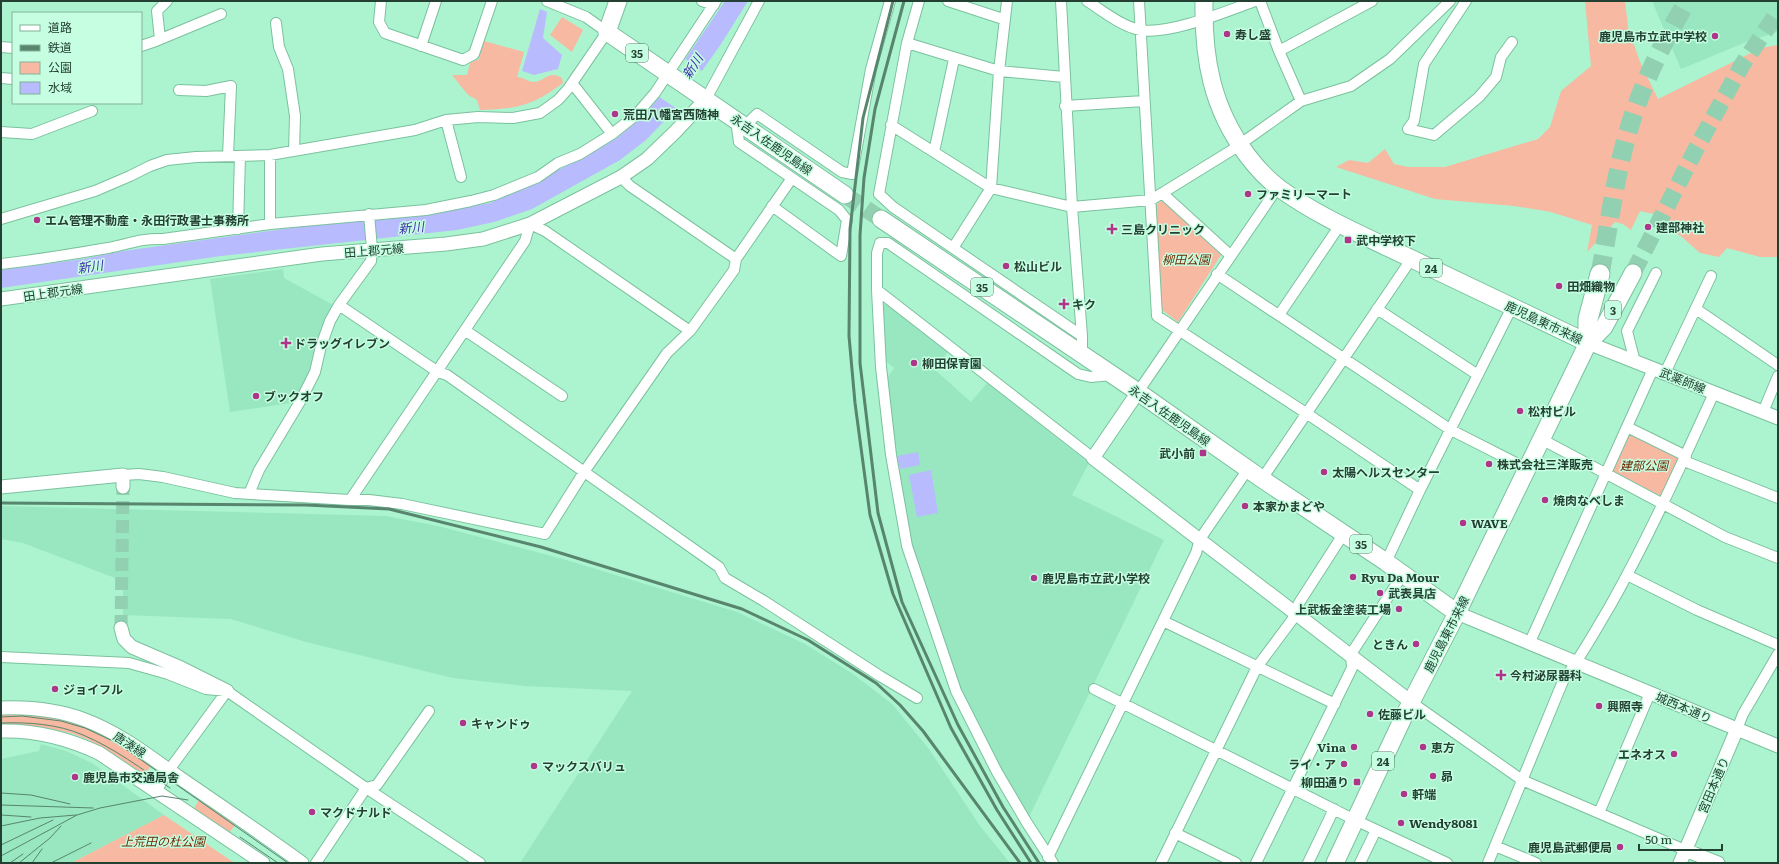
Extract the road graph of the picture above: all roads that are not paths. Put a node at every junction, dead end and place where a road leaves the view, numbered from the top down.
1 (167, 1) edge
2 (382, 1) edge
3 (436, 1) edge
4 (492, 1) edge
5 (547, 1) edge
6 (618, 1) edge
7 (702, 1) edge
8 (758, 1) edge
9 (890, 1) edge
10 (919, 1) edge
11 (948, 1) edge
12 (1007, 1) edge
13 (1061, 1) edge
14 (1087, 1) edge
15 (1139, 1) edge
16 (1204, 1) edge
17 (1255, 1) edge
18 (1260, 1) edge
19 (1372, 1) edge
20 (1466, 1) edge
21 (715, 3) edge
22 (1446, 3) edge
23 (221, 14) dead end
24 (1204, 18) junction
25 (1004, 19) junction
26 (276, 23) dead end
27 (1140, 30) junction
28 (607, 32) junction
29 (160, 39) junction
30 (1512, 42) dead end
31 (907, 43) junction
32 (142, 46) edge
33 (421, 46) junction
34 (1, 47) edge
35 (12, 48) edge
36 (1279, 51) junction
37 (954, 59) junction
38 (999, 71) junction
39 (667, 73) junction
40 (1064, 77) junction
41 (1, 78) edge
42 (12, 79) edge
43 (572, 83) junction
44 (179, 90) dead end
45 (706, 99) junction
46 (1144, 101) junction
47 (1301, 101) junction
48 (1065, 106) junction
49 (92, 111) dead end
50 (446, 120) junction
51 (741, 123) junction
52 (891, 125) junction
53 (1, 132) edge
54 (612, 134) junction
55 (1239, 144) junction
56 (294, 151) junction
57 (934, 152) junction
58 (270, 155) junction
59 (228, 156) junction
60 (240, 156) junction
61 (621, 176) junction
62 (461, 177) dead end
63 (792, 178) junction
64 (1278, 187) junction
65 (991, 188) junction
66 (1162, 193) junction
67 (845, 194) tunnel mouth
68 (1151, 200) junction
69 (772, 206) junction
70 (1072, 206) junction
71 (369, 214) junction
72 (1, 219) edge
73 (881, 219) tunnel mouth
74 (270, 224) junction
75 (530, 224) junction
76 (1340, 225) junction
77 (238, 229) junction
78 (953, 248) junction
79 (372, 249) junction
80 (1230, 255) junction
81 (1412, 258) junction
82 (736, 259) junction
83 (1, 264) edge
84 (1656, 272) dead end
85 (1632, 273) tunnel mouth
86 (1217, 274) junction
87 (1600, 274) tunnel mouth
88 (1711, 276) dead end
89 (877, 290) junction
90 (1, 299) edge
91 (339, 305) junction
92 (1512, 307) junction
93 (1377, 308) junction
94 (1696, 309) junction
95 (1280, 315) junction
96 (1178, 330) junction
97 (466, 331) junction
98 (690, 331) junction
99 (1082, 336) junction
100 (1588, 342) junction
101 (1082, 356) junction
102 (1344, 359) junction
103 (1635, 362) junction
104 (1778, 365) edge
105 (1653, 369) junction
106 (438, 372) junction
107 (1665, 373) junction
108 (1111, 375) junction
109 (1478, 375) junction
110 (1778, 376) edge
111 (1138, 392) junction
112 (1714, 393) junction
113 (562, 396) dead end
114 (1764, 412) junction
115 (1306, 413) junction
116 (1778, 418) edge
117 (1627, 428) junction
118 (1451, 430) junction
119 (1541, 438) junction
120 (1093, 458) junction
121 (1685, 458) junction
122 (1526, 468) junction
123 (1248, 469) junction
124 (584, 472) junction
125 (1605, 474) junction
126 (1262, 479) junction
127 (123, 481) joint
128 (1, 487) edge
129 (1420, 490) junction
130 (249, 494) junction
131 (1778, 498) edge
132 (350, 500) junction
133 (1662, 504) junction
134 (1344, 533) junction
135 (1200, 539) junction
136 (1778, 558) edge
137 (1386, 562) junction
138 (1403, 574) junction
139 (1627, 575) junction
140 (1294, 613) junction
141 (1457, 613) junction
142 (1163, 621) junction
143 (121, 628) tunnel mouth
144 (1529, 644) junction
145 (1778, 645) edge
146 (1351, 654) junction
147 (1778, 654) edge
148 (1, 657) edge
149 (1577, 664) junction
150 (1256, 667) junction
151 (1094, 690) dead end
152 (227, 691) junction
153 (1650, 692) junction
154 (917, 698) dead end
155 (1411, 702) junction
156 (1124, 704) junction
157 (1334, 704) junction
158 (1, 708) edge
159 (428, 711) dead end
160 (1737, 729) junction
161 (1, 731) edge
162 (1778, 746) edge
163 (1217, 751) junction
164 (169, 770) junction
165 (1522, 780) junction
166 (366, 788) junction
167 (1292, 788) junction
168 (156, 791) junction
169 (1334, 809) junction
170 (1599, 813) junction
171 (1356, 820) junction
172 (1376, 830) junction
173 (1176, 833) junction
174 (1495, 846) junction
175 (1686, 850) junction
176 (1051, 860) edge
177 (262, 863) edge
178 (302, 863) edge
179 (316, 863) edge
180 (480, 863) edge
181 (1161, 863) edge
182 (1236, 863) edge
183 (1256, 863) edge
184 (1308, 863) edge
185 (1335, 863) edge
186 (1360, 863) edge
187 (1447, 863) edge
188 (1488, 863) edge
189 (1536, 863) edge
190 (1680, 863) edge
191 (1718, 863) edge

1 - 29 street
2 - 33 street
3 - 33 street
4 - 33 street
5 - 28 street
6 - 28 main road
7 - 21 street
8 - 45 street
9 - 51 street
10 - 31 street
11 - 25 street
12 - 25 street
13 - 40 street
14 - 27 street
15 - 27 street
16 - 24 main road, 鹿児島東市来線 / 24
17 - 24 street
18 - 36 street
19 - 36 street
20 - 30 street
21 - 39 street
22 - 47 street
23 - 29 street
24 - 27 street
24 - 55 main road, 鹿児島東市来線 / 24
25 - 38 street
26 - 56 street
27 - 46 street
28 - 39 main road, 永吉入佐鹿児島線 / 35
28 - 43 street
29 - 32 street
31 - 37 street
31 - 52 street
34 - 35 street
36 - 47 street
37 - 38 street
37 - 57 street
38 - 40 street
38 - 65 street
39 - 45 main road, 永吉入佐鹿児島線 / 35
39 - 54 street
40 - 48 street
41 - 42 street
43 - 50 street
43 - 54 street
44 - 59 street
45 - 51 main road, 永吉入佐鹿児島線 / 35
45 - 61 street, 田上郡元線
46 - 48 street
46 - 68 street
47 - 55 street
48 - 70 street
49 - 53 street
50 - 56 street
50 - 62 street
51 - 63 street
51 - 67 main road, 永吉入佐鹿児島線 / 35
52 - 57 street
52 - 78 street
54 - 71 street
55 - 64 main road, 鹿児島東市来線 / 24
55 - 66 street
56 - 58 street
57 - 65 street
58 - 60 street
58 - 74 street
59 - 60 street
59 - 72 street
60 - 77 street
61 - 75 street, 田上郡元線
61 - 82 street
63 - 69 street
63 - 69 street
64 - 76 main road, 鹿児島東市来線 / 24
64 - 80 street
65 - 70 street
65 - 78 street
66 - 68 street
66 - 80 street
68 - 70 street
68 - 96 street
69 - 82 street
70 - 99 street
71 - 74 street
71 - 79 street
73 - 101 main road, 永吉入佐鹿児島線 / 35
74 - 77 street
75 - 79 street, 田上郡元線
75 - 97 street
75 - 98 street
76 - 81 main road, 鹿児島東市来線 / 24
76 - 95 street
77 - 83 street
78 - 99 street
79 - 90 street, 田上郡元線
79 - 91 street
80 - 86 street
81 - 92 main road, 鹿児島東市来線 / 24
81 - 93 street
82 - 98 street
84 - 103 street
85 - 100 main road, 3
86 - 95 street
86 - 96 street
87 - 100 highway, 3
88 - 94 street
89 - 108 street
89 - 120 street
89 - 176 street
91 - 106 street
91 - 130 street
92 - 100 main road, 鹿児島東市来線 / 24
92 - 109 street
93 - 102 street
93 - 109 street
94 - 104 street
94 - 107 street
95 - 102 street
96 - 111 street
96 - 115 street
97 - 106 street
97 - 113 street
98 - 124 street
99 - 101 street
100 - 103 street, 武薬師線
100 - 119 main road, 鹿児島東市来線 / 24
101 - 108 main road, 永吉入佐鹿児島線 / 35
102 - 115 street
102 - 118 street
103 - 105 street, 武薬師線
105 - 107 street, 武薬師線
105 - 117 street
106 - 124 street
106 - 132 street
107 - 112 street, 武薬師線
108 - 111 main road, 永吉入佐鹿児島線 / 35
109 - 118 street
110 - 114 street
111 - 120 street
111 - 123 main road, 永吉入佐鹿児島線 / 35
112 - 114 street, 武薬師線
112 - 121 street
114 - 116 street, 武薬師線
115 - 126 street
115 - 129 street
117 - 121 street
117 - 125 street
118 - 122 street
118 - 129 street
119 - 122 main road, 鹿児島東市来線 / 24
119 - 125 street
120 - 135 street
121 - 131 street
121 - 133 street
122 - 141 main road, 鹿児島東市来線 / 24
123 - 126 main road, 永吉入佐鹿児島線 / 35
123 - 135 street
124 - 132 street
124 - 154 street
125 - 133 street
125 - 144 street
126 - 134 main road, 永吉入佐鹿児島線 / 35
127 - 128 street
127 - 130 street
129 - 137 street
130 - 132 street
133 - 136 street
133 - 139 street
134 - 137 main road, 永吉入佐鹿児島線 / 35
134 - 140 street
135 - 140 street
135 - 142 street
137 - 138 main road, 永吉入佐鹿児島線 / 35
138 - 141 main road, 永吉入佐鹿児島線 / 35
138 - 146 street
139 - 145 street
139 - 149 street
140 - 146 street
140 - 150 street
141 - 144 street, 城西本通り
141 - 155 main road, 鹿児島東市来線 / 24
142 - 150 street
142 - 156 street
143 - 152 street
144 - 149 street, 城西本通り
146 - 155 street
146 - 157 street
147 - 160 street
148 - 152 street
149 - 153 street, 城西本通り
149 - 165 street
150 - 157 street
150 - 163 street
151 - 156 street
152 - 164 street
152 - 166 street
153 - 160 street, 城西本通り
153 - 170 street
155 - 165 street
155 - 171 main road, 鹿児島東市来線 / 24
156 - 163 street
156 - 176 street
157 - 167 street
158 - 164 street, 唐湊線
159 - 166 street
160 - 162 street, 城西本通り
160 - 175 street, 宮田本通り
161 - 168 street, 唐湊線
163 - 167 street
163 - 173 street
164 - 168 street
164 - 178 street, 唐湊線
165 - 170 street
165 - 174 street
166 - 179 street
166 - 180 street
167 - 169 street
167 - 183 street
168 - 177 street, 唐湊線
169 - 171 street
169 - 184 street
170 - 175 street
171 - 172 street
171 - 185 main road, 24
172 - 186 street
172 - 187 street
173 - 181 street
173 - 182 street
174 - 188 street
174 - 189 street
175 - 190 street, 宮田本通り
175 - 191 street

